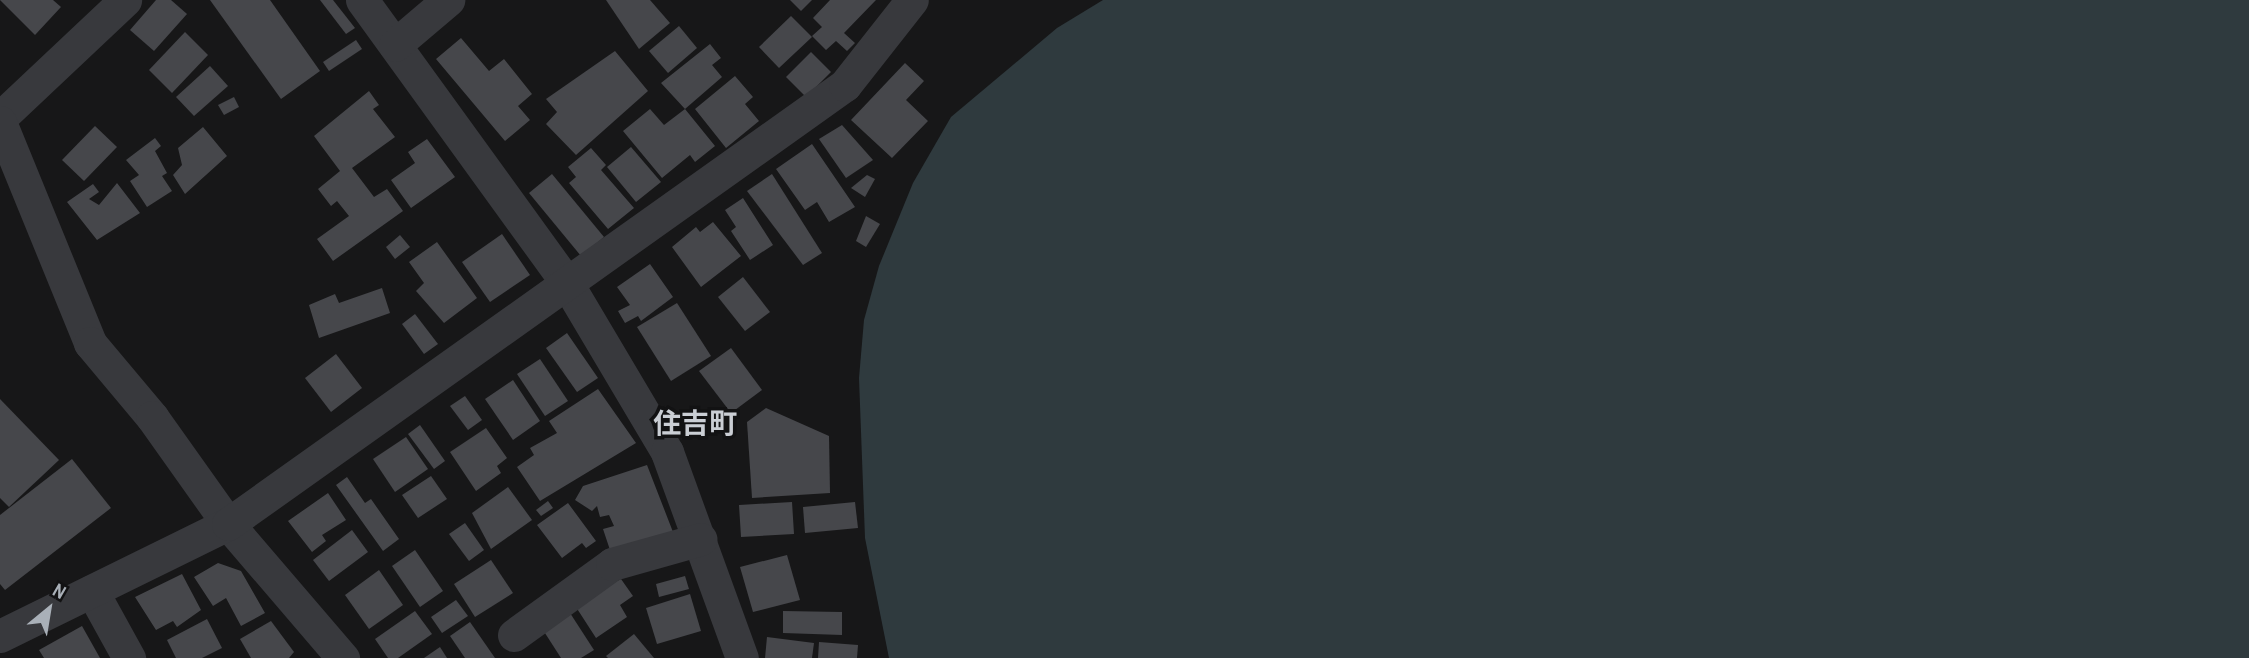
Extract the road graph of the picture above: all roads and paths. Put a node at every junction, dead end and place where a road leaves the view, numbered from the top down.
1 (125, 0) edge
2 (362, 0) edge
3 (448, 0) edge
4 (912, 0) edge
5 (395, 45) junction
6 (0, 120) edge
7 (568, 285) junction
8 (228, 524) junction
9 (701, 539) junction
10 (92, 591) junction
11 (514, 635) dead end
12 (0, 636) edge
13 (129, 658) edge
14 (343, 658) edge
15 (742, 658) edge

1 - 6 street
2 - 5 street
3 - 5 street
4 - 7 street
5 - 7 street
6 - 8 street
7 - 8 street
7 - 9 street
8 - 10 street
8 - 14 street
9 - 11 street
9 - 15 street
10 - 12 street
10 - 13 street

